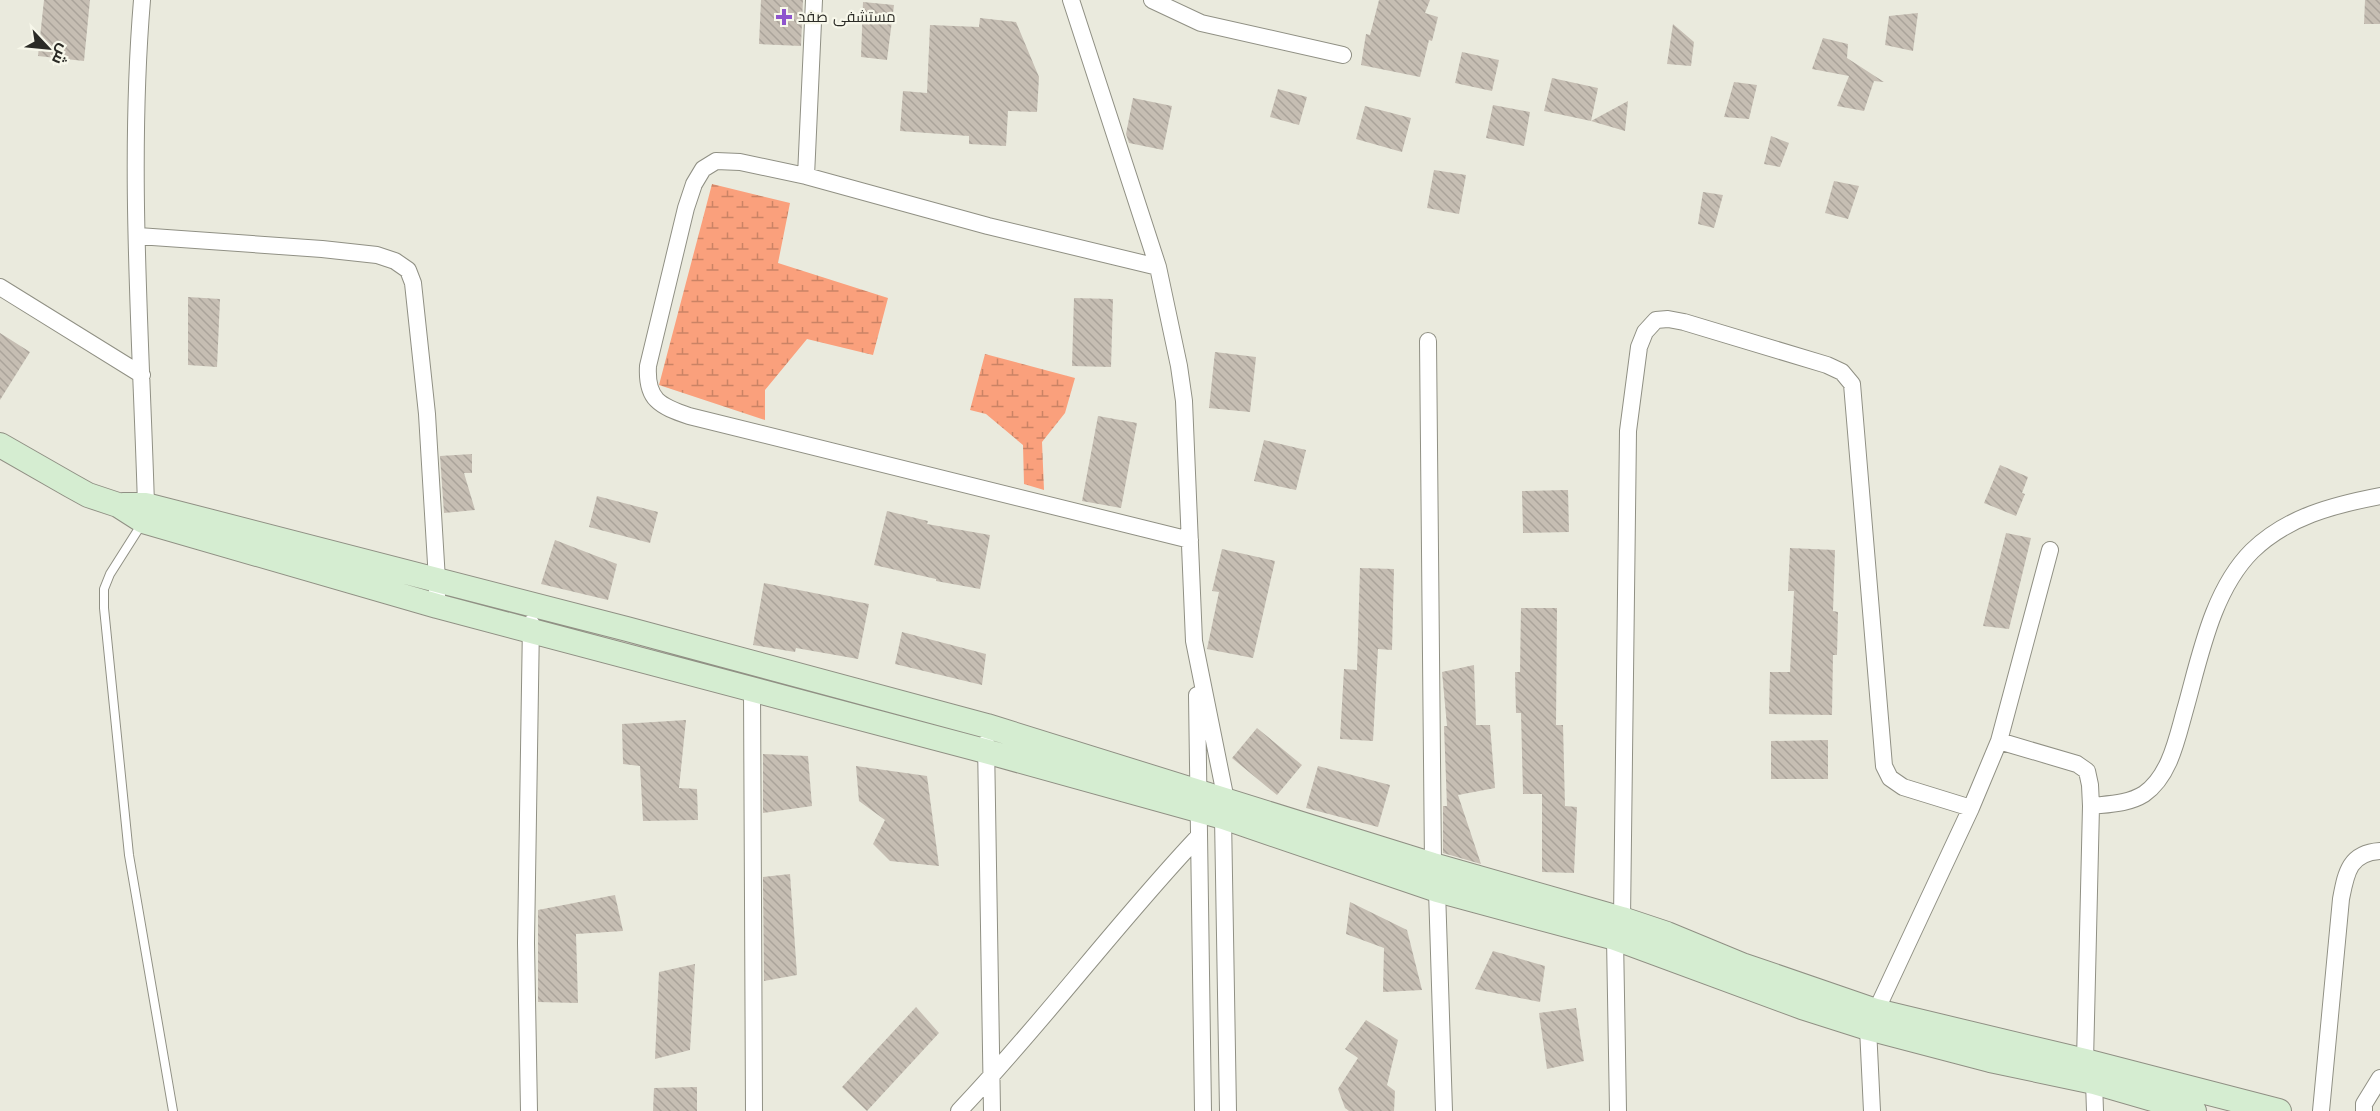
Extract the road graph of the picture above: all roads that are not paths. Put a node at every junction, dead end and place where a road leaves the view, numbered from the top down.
1 (142, 0) edge
2 (814, 0) edge
3 (1071, 0) edge
4 (1152, 0) edge
5 (1343, 55) dead end
6 (806, 176) junction
7 (138, 236) junction
8 (1158, 267) junction
9 (0, 287) edge
10 (1428, 341) dead end
11 (142, 375) junction
12 (0, 445) edge
13 (2380, 496) edge
14 (144, 513) junction
15 (1190, 540) junction
16 (2050, 550) dead end
17 (437, 580) junction
18 (436, 606) junction
19 (531, 617) junction
20 (1197, 664) junction
21 (752, 689) junction
22 (987, 726) junction
23 (1999, 741) junction
24 (985, 751) junction
25 (1199, 802) junction
26 (2091, 806) junction
27 (1224, 808) junction
28 (1971, 808) junction
29 (1198, 837) junction
30 (2380, 851) edge
31 (1433, 866) junction
32 (1437, 890) junction
33 (1618, 928) junction
34 (1872, 1020) junction
35 (2090, 1072) junction
36 (992, 1076) junction
37 (2380, 1078) edge
38 (173, 1111) edge
39 (529, 1111) edge
40 (754, 1111) edge
41 (959, 1111) edge
42 (992, 1111) edge
43 (1203, 1111) edge
44 (1228, 1111) edge
45 (1444, 1111) edge
46 (1618, 1111) edge
47 (1872, 1111) edge
48 (2095, 1111) edge
49 (2194, 1111) edge
50 (2279, 1111) edge
51 (2321, 1111) edge
52 (2364, 1111) edge

1 - 7 street
2 - 6 street
3 - 8 street
4 - 5 street
6 - 8 street
6 - 15 street
7 - 11 street
7 - 17 street
8 - 15 street
9 - 11 street
10 - 31 street
11 - 14 street
12 - 14 main road
13 - 26 street
14 - 17 main road
14 - 18 main road
14 - 38 lane
15 - 20 street
16 - 23 street
17 - 18 street
17 - 19 main road
18 - 19 main road
19 - 21 main road
19 - 22 main road
19 - 39 street
20 - 25 street
20 - 27 street
21 - 24 main road
21 - 40 street
22 - 24 street
22 - 25 main road
23 - 26 street
23 - 28 street
24 - 25 main road
24 - 36 street
25 - 27 main road
25 - 29 street
26 - 35 street
27 - 31 main road
27 - 32 main road
27 - 44 street
28 - 33 street
28 - 34 street
29 - 36 street
29 - 43 street
30 - 51 street
31 - 33 main road
32 - 33 main road
32 - 45 street
33 - 34 main road
33 - 46 street
34 - 35 main road
34 - 47 street
35 - 48 street
35 - 49 main road
35 - 50 main road
36 - 41 street
36 - 42 street
37 - 52 street

